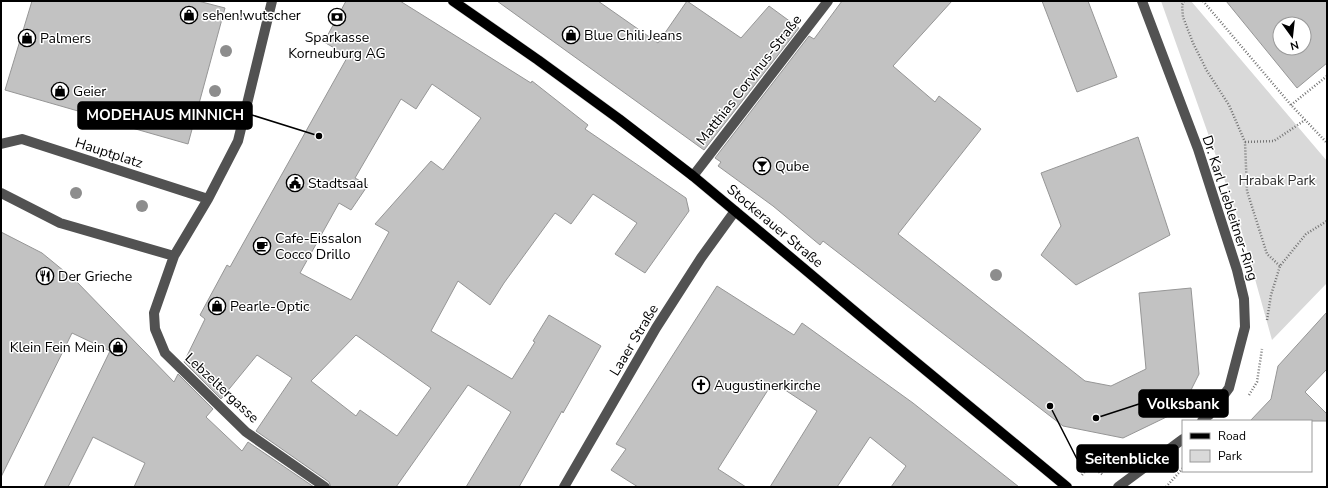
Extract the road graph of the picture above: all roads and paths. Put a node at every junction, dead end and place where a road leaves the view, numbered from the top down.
1 (272, 1) edge
2 (453, 1) edge
3 (828, 1) edge
4 (1142, 1) edge
5 (1184, 1) edge
6 (1203, 1) edge
7 (1327, 76) edge
8 (1291, 106) junction
9 (1305, 120) junction
10 (1245, 142) junction
11 (1327, 143) edge
12 (1, 144) edge
13 (693, 176) junction
14 (1, 193) edge
15 (208, 199) junction
16 (735, 211) junction
17 (1327, 221) edge
18 (174, 256) junction
19 (1280, 266) junction
20 (1266, 322) dead end
21 (1263, 344) dead end
22 (1246, 400) dead end
23 (1203, 420) edge
24 (1182, 440) edge
25 (1182, 469) edge
26 (325, 487) edge
27 (564, 487) edge
28 (1067, 487) edge
29 (1118, 487) edge
30 (1166, 487) edge

1 - 15 street
2 - 13 main road, Stockerauer Straße
3 - 13 street, Matthias Corvinus-Straße
4 - 23 street, Dr. Karl Liebleitner-Ring
5 - 10 path
6 - 8 path
7 - 8 path
8 - 9 path
9 - 10 path
9 - 11 path
10 - 19 path
12 - 15 street, Hauptplatz
13 - 16 main road, Stockerauer Straße
14 - 18 street
15 - 18 street
16 - 27 street, Laaer Straße
16 - 28 main road, Stockerauer Straße
17 - 19 path
18 - 26 street, Lebzeltergasse
19 - 20 path
21 - 22 path
24 - 29 street
25 - 30 path

